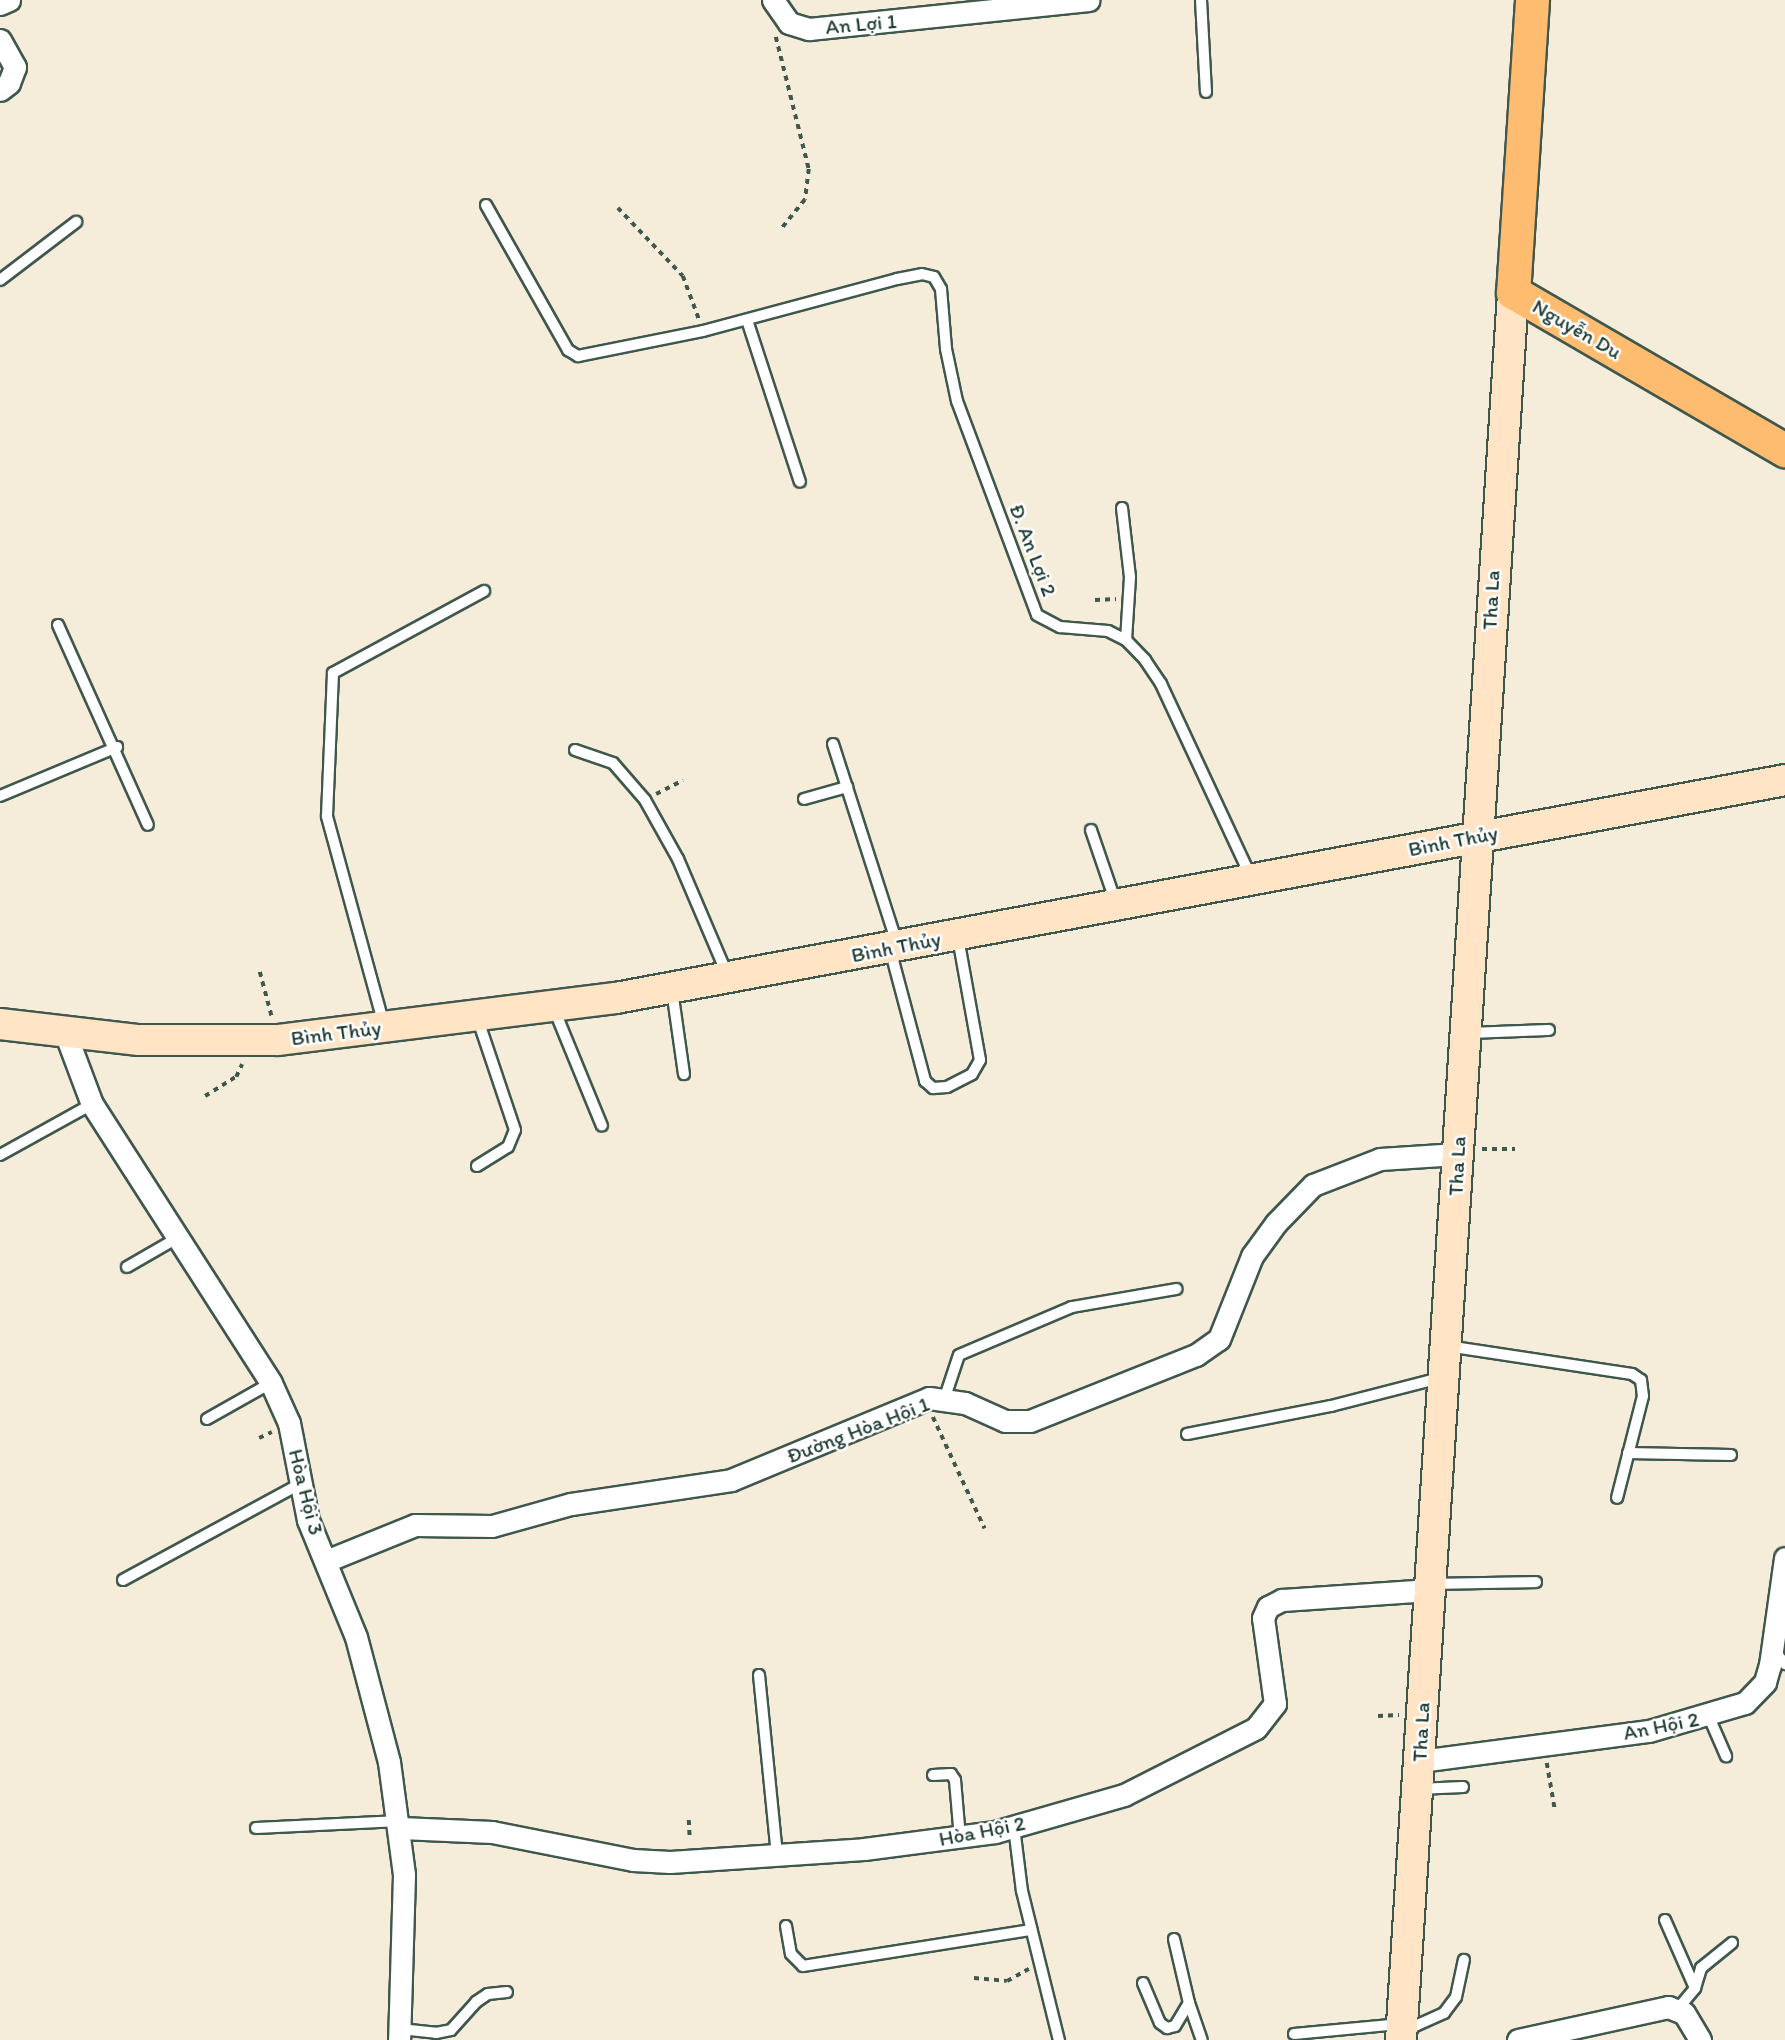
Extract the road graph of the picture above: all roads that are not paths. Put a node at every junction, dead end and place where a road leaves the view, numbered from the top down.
1 (9, 0) edge
2 (772, 0) edge
3 (1088, 0) edge
4 (1201, 0) edge
5 (1532, 0) edge
6 (0, 4) edge
7 (977, 6) edge
8 (0, 40) edge
9 (0, 90) edge
10 (1206, 92) dead end
11 (486, 205) dead end
12 (76, 222) dead end
13 (0, 280) edge
14 (1513, 292) junction
15 (747, 320) junction
16 (1785, 450) edge
17 (800, 482) dead end
18 (1122, 508) dead end
19 (484, 591) dead end
20 (58, 625) dead end
21 (1126, 640) junction
22 (833, 744) dead end
23 (117, 747) junction
24 (575, 750) dead end
25 (1785, 780) edge
26 (847, 788) junction
27 (0, 796) edge
28 (804, 799) dead end
29 (148, 825) dead end
30 (1091, 830) dead end
31 (1477, 836) junction
32 (1254, 882) junction
33 (1117, 907) junction
34 (958, 935) junction
35 (894, 947) junction
36 (729, 980) junction
37 (671, 990) junction
38 (553, 1007) junction
39 (477, 1017) junction
40 (0, 1024) edge
41 (384, 1027) junction
42 (1549, 1030) dead end
43 (1465, 1033) junction
44 (66, 1035) junction
45 (684, 1074) dead end
46 (92, 1104) junction
47 (602, 1126) dead end
48 (1458, 1151) junction
49 (0, 1155) edge
50 (477, 1166) dead end
51 (179, 1237) junction
52 (127, 1267) dead end
53 (1176, 1289) dead end
54 (1447, 1346) junction
55 (1446, 1376) junction
56 (271, 1383) junction
57 (935, 1400) junction
58 (207, 1419) dead end
59 (1187, 1434) dead end
60 (1628, 1453) junction
61 (1731, 1455) dead end
62 (300, 1484) junction
63 (1617, 1498) dead end
64 (1785, 1558) edge
65 (326, 1561) junction
66 (123, 1580) dead end
67 (1536, 1581) dead end
68 (1427, 1587) junction
69 (1780, 1657) edge
70 (759, 1675) dead end
71 (1709, 1717) junction
72 (1726, 1756) dead end
73 (933, 1775) dead end
74 (1419, 1775) junction
75 (1463, 1787) dead end
76 (400, 1825) junction
77 (1014, 1827) junction
78 (256, 1828) dead end
79 (960, 1838) junction
80 (776, 1854) junction
81 (1665, 1920) dead end
82 (786, 1926) dead end
83 (1031, 1930) junction
84 (1174, 1939) dead end
85 (1732, 1943) dead end
86 (1464, 1960) dead end
87 (1143, 1983) dead end
88 (1695, 1988) junction
89 (507, 1992) dead end
90 (1189, 2003) junction
91 (1676, 2011) junction
92 (1402, 2032) edge
93 (399, 2034) edge
94 (1294, 2034) dead end
95 (1059, 2040) edge
96 (1202, 2040) edge
97 (1518, 2040) edge
98 (1700, 2040) edge

1 - 6 street
2 - 7 street, An Lợi 1
3 - 7 street, An Lợi 1
4 - 10 lane
5 - 14 main road, Nguyễn Du
8 - 9 street
11 - 15 lane
12 - 13 lane
14 - 16 main road, Nguyễn Du
14 - 31 main road, Tha La
15 - 17 lane
15 - 21 lane, Đ. An Lợi 2
18 - 21 lane
19 - 41 lane
20 - 23 lane
21 - 32 lane
22 - 26 lane
23 - 27 lane
23 - 29 lane
24 - 36 lane
25 - 31 main road, Bình Thủy
26 - 28 lane
26 - 35 lane
30 - 33 lane
31 - 32 main road, Bình Thủy
31 - 43 main road, Tha La
32 - 33 main road, Bình Thủy
33 - 34 main road, Bình Thủy
34 - 35 main road, Bình Thủy
34 - 35 lane
35 - 36 main road, Bình Thủy
36 - 37 main road, Bình Thủy
37 - 38 main road, Bình Thủy
37 - 45 lane
38 - 39 main road, Bình Thủy
38 - 47 lane
39 - 41 main road, Bình Thủy
39 - 50 lane
40 - 44 main road, Bình Thủy
41 - 44 main road, Bình Thủy
42 - 43 lane
43 - 48 main road, Tha La
44 - 46 street, Hòa Hội 3
46 - 49 lane
46 - 51 street, Hòa Hội 3
48 - 54 main road, Tha La
48 - 57 street, Đường Hòa Hội 1
51 - 52 lane
51 - 56 street, Hòa Hội 3
53 - 57 lane
54 - 55 main road, Tha La
54 - 60 lane
55 - 59 lane
55 - 68 main road, Tha La
56 - 58 lane
56 - 62 street, Hòa Hội 3
57 - 65 street, Đường Hòa Hội 1
60 - 61 lane
60 - 63 lane
62 - 65 street, Hòa Hội 3
62 - 66 lane
64 - 69 street, An Hội 2
65 - 76 street, Hòa Hội 3
67 - 68 lane
68 - 74 main road, Tha La
68 - 77 street, Hòa Hội 2
69 - 71 street, An Hội 2
70 - 80 lane
71 - 72 lane
71 - 74 street, An Hội 2
73 - 79 lane
74 - 75 lane
74 - 92 main road, Tha La
76 - 78 lane
76 - 80 street, Hòa Hội 2
76 - 93 street, Hòa Hội 3
77 - 79 street, Hòa Hội 2
77 - 83 lane
79 - 80 street, Hòa Hội 2
81 - 88 lane
82 - 83 lane
83 - 95 lane
84 - 90 lane
85 - 88 lane
86 - 92 lane
87 - 90 lane
88 - 91 lane
89 - 93 lane
90 - 96 lane
91 - 97 street
91 - 98 street
92 - 94 lane

